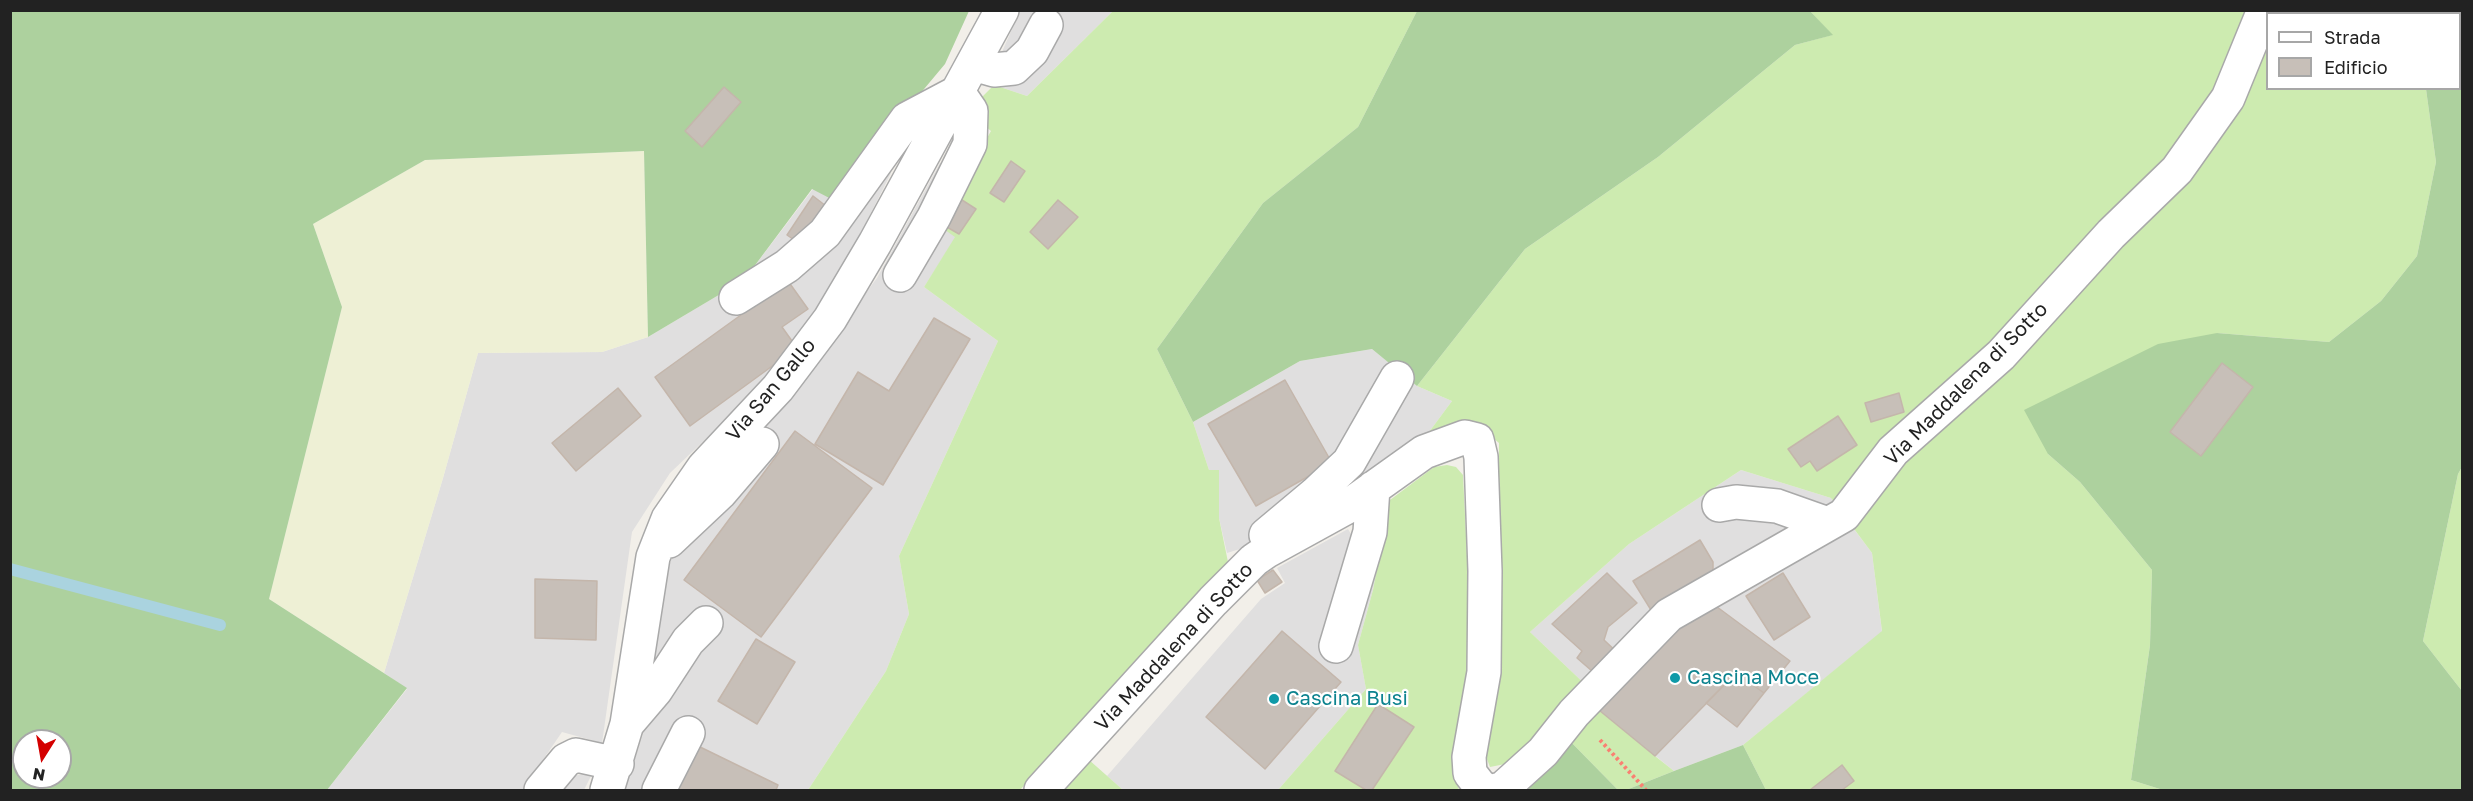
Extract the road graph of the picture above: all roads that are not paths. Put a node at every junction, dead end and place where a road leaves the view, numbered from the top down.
1 (1002, 10) edge
2 (2264, 10) edge
3 (1046, 25) dead end
4 (973, 64) junction
5 (958, 92) junction
6 (900, 275) dead end
7 (736, 298) dead end
8 (1397, 378) dead end
9 (762, 444) dead end
10 (1373, 488) junction
11 (1719, 505) dead end
12 (1828, 524) junction
13 (653, 556) junction
14 (1254, 560) junction
15 (706, 623) dead end
16 (1336, 646) dead end
17 (627, 724) junction
18 (688, 733) dead end
19 (612, 777) edge
20 (540, 790) edge
21 (659, 790) edge
22 (1041, 790) edge
23 (1487, 790) edge
24 (1497, 790) edge

1 - 4 street, Via San Gallo
2 - 12 street, Via Maddalena di Sotto
3 - 4 street
4 - 5 street, Via San Gallo
5 - 6 street
5 - 7 street
5 - 13 street, Via San Gallo
8 - 14 street
9 - 13 street
10 - 14 street, Via Maddalena di Sotto
10 - 16 street
10 - 23 street, Via Maddalena di Sotto
11 - 12 street
12 - 24 street, Via Maddalena di Sotto
13 - 17 street, Via San Gallo
14 - 22 street, Via Maddalena di Sotto
15 - 17 street
17 - 19 street, Via San Gallo
18 - 21 street
19 - 20 street

